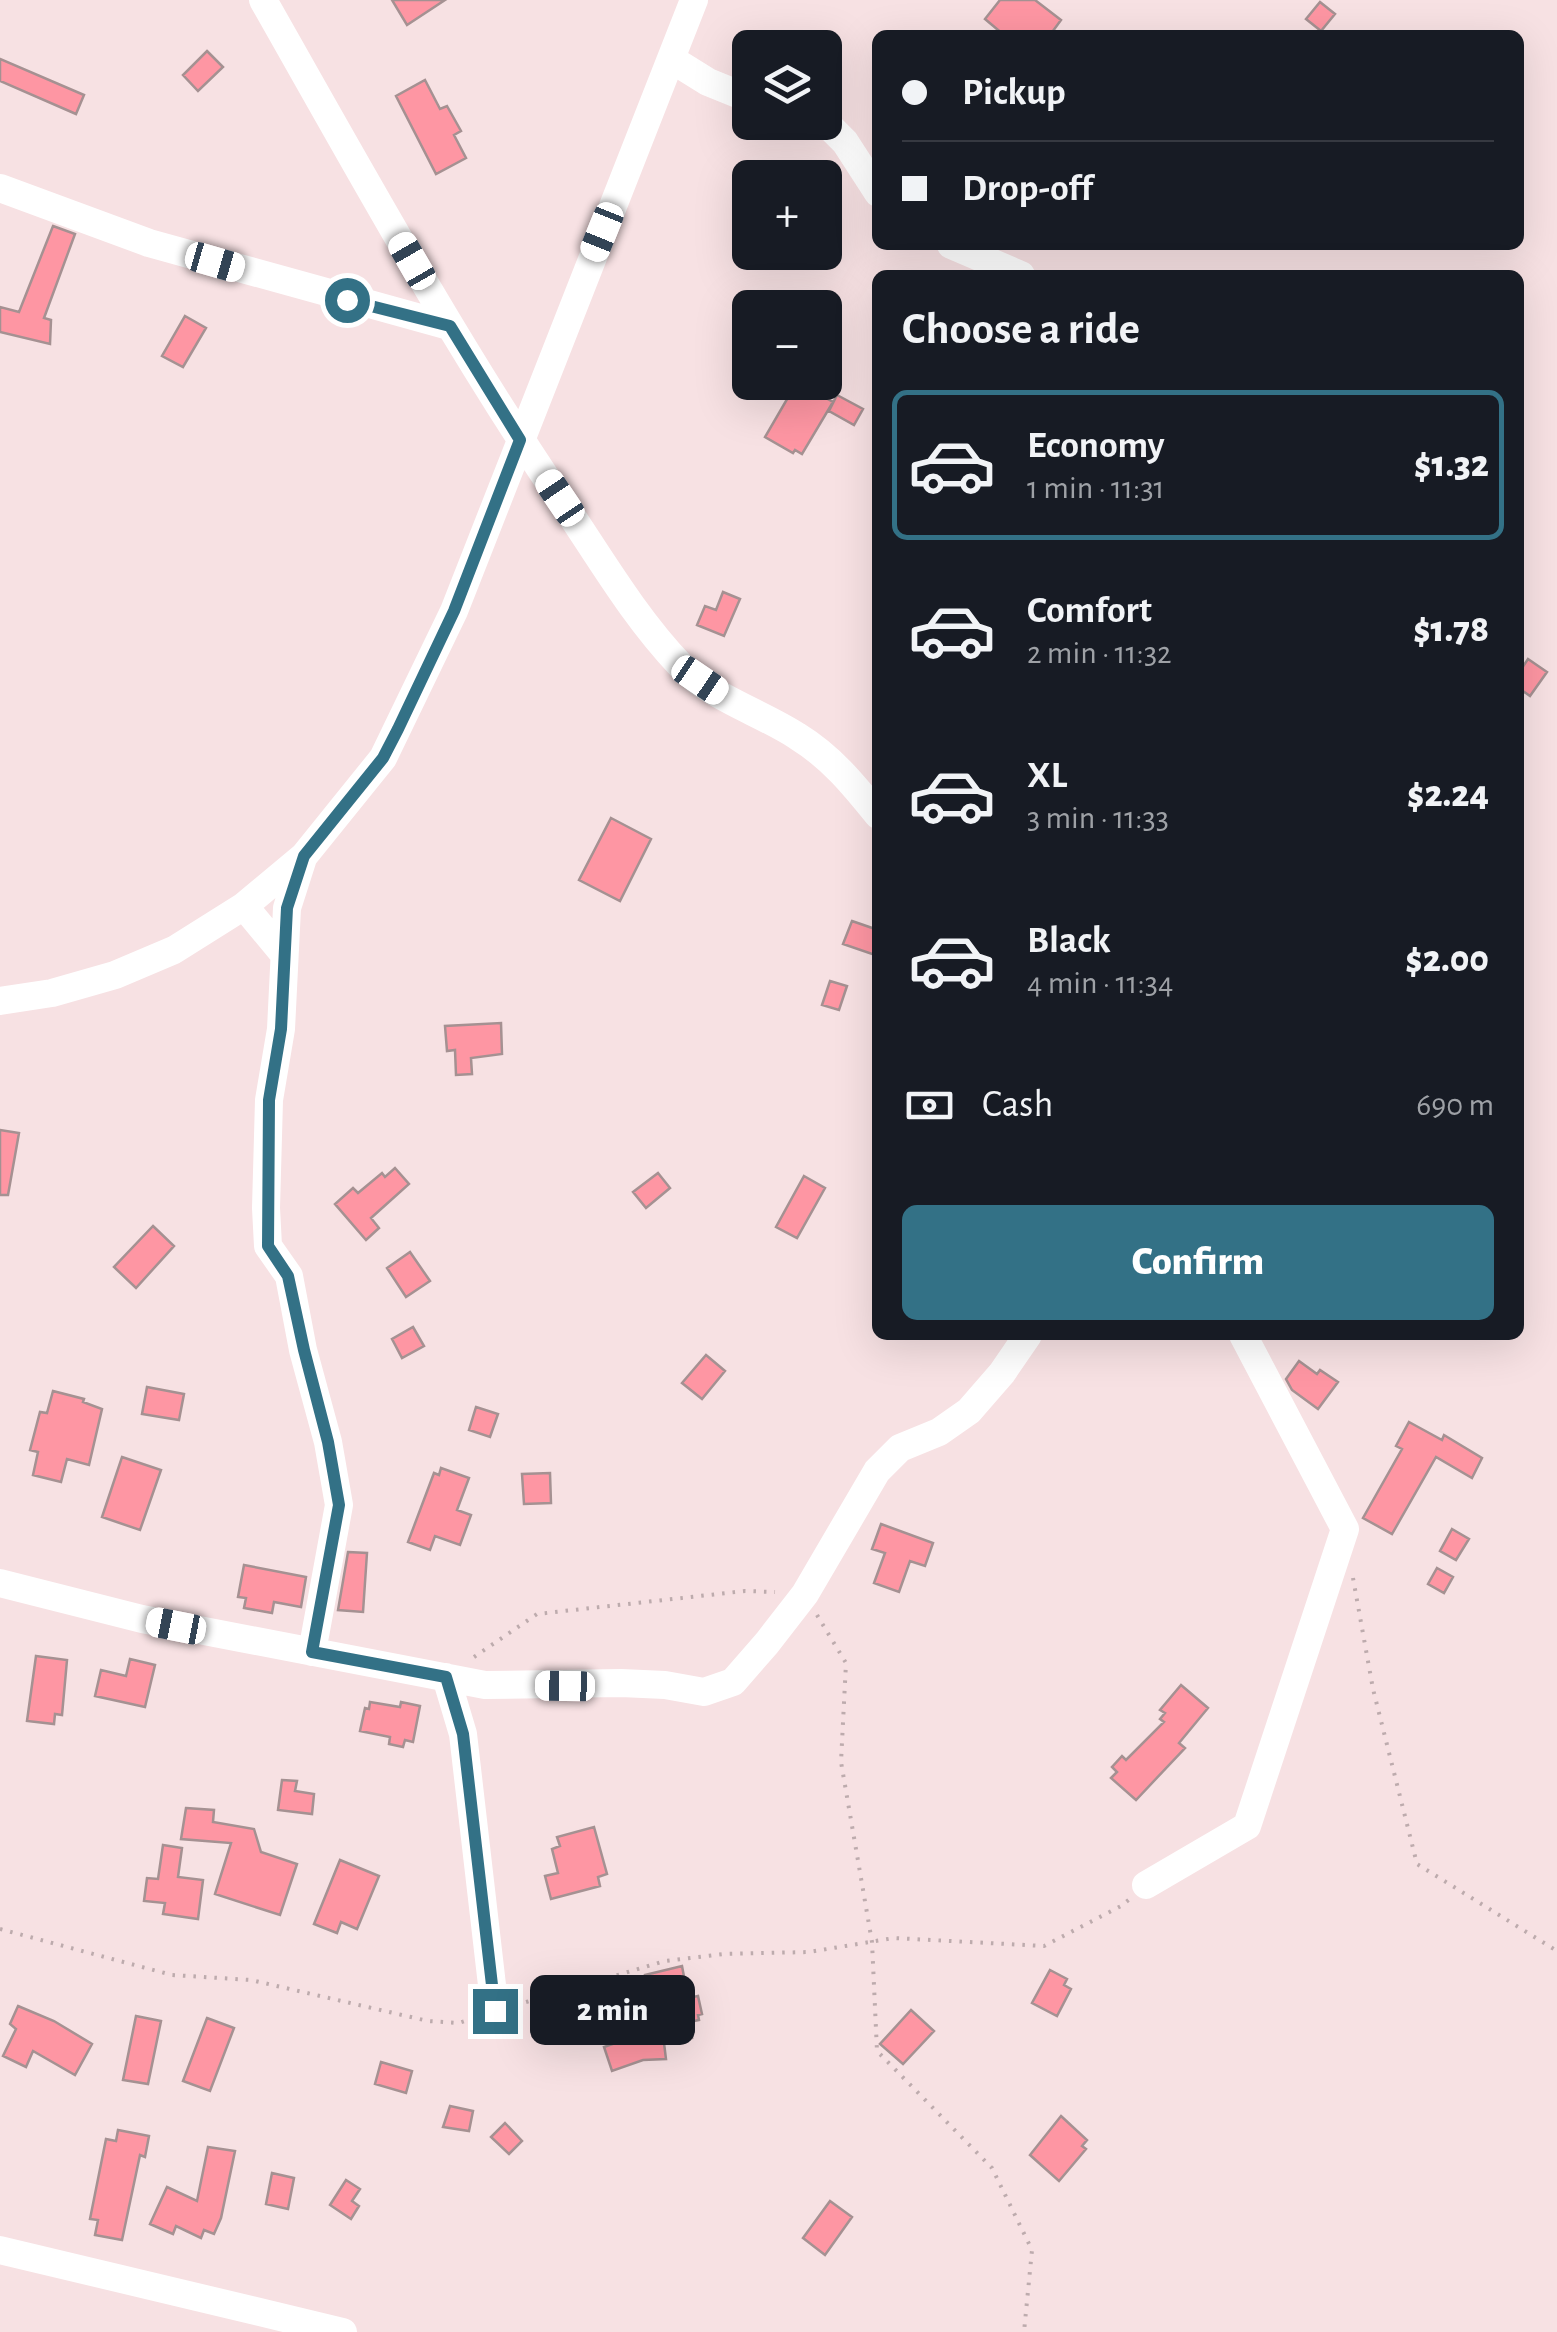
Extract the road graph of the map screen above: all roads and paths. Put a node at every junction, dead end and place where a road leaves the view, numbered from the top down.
1 (263, 0) edge
2 (694, 0) edge
3 (671, 59) junction
4 (732, 92) edge
5 (842, 139) edge
6 (872, 183) edge
7 (0, 188) edge
8 (963, 250) edge
9 (1009, 270) edge
10 (450, 326) junction
11 (520, 440) junction
12 (872, 808) edge
13 (304, 856) junction
14 (244, 906) junction
15 (283, 953) junction
16 (0, 1001) edge
17 (1025, 1340) edge
18 (1246, 1340) edge
19 (1351, 1564) dead end
20 (0, 1583) edge
21 (804, 1594) junction
22 (312, 1652) junction
23 (446, 1677) junction
24 (1146, 1885) joint
25 (0, 1929) edge
26 (872, 1942) junction
27 (1557, 1951) edge
28 (495, 2011) junction
29 (0, 2250) edge
30 (344, 2332) edge
31 (1024, 2332) edge

1 - 10 street
2 - 3 street
3 - 4 street
3 - 11 street
5 - 6 street
7 - 10 street
8 - 9 street
10 - 11 street
11 - 12 street
11 - 13 street
13 - 14 street
13 - 15 street
14 - 15 street
14 - 16 street
15 - 22 street
17 - 21 street
18 - 24 street
19 - 27 path
20 - 22 street
21 - 23 path
21 - 23 street
21 - 26 path
22 - 23 street
23 - 28 street
24 - 26 path
25 - 28 path
26 - 28 path
26 - 31 path
29 - 30 street

